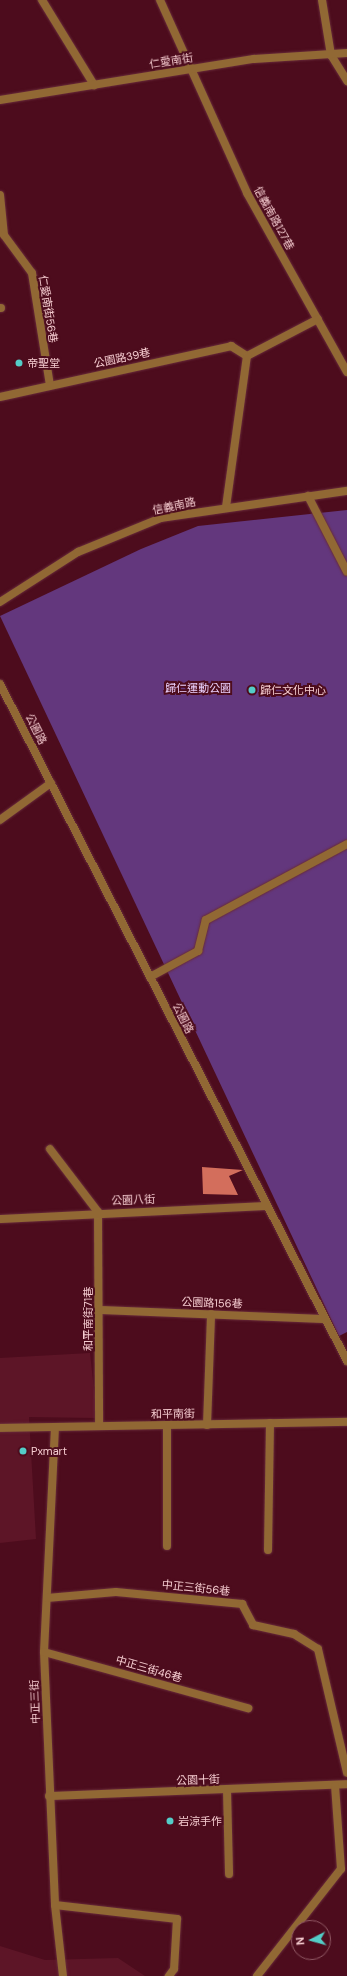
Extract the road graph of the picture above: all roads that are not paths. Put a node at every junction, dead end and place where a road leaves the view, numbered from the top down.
1 (42, 0) edge
2 (160, 0) edge
3 (322, 0) edge
4 (347, 53) edge
5 (331, 55) junction
6 (194, 69) junction
7 (347, 81) edge
8 (94, 85) junction
9 (0, 100) edge
10 (0, 195) edge
11 (318, 320) junction
12 (247, 356) junction
13 (347, 372) edge
14 (49, 386) junction
15 (0, 397) edge
16 (347, 491) edge
17 (308, 496) junction
18 (226, 507) junction
19 (347, 572) edge
20 (0, 602) edge
21 (0, 684) edge
22 (51, 783) junction
23 (0, 820) edge
24 (347, 844) edge
25 (150, 977) junction
26 (50, 1149) dead end
27 (267, 1206) junction
28 (98, 1212) junction
29 (0, 1219) edge
30 (99, 1310) junction
31 (210, 1314) junction
32 (325, 1319) junction
33 (344, 1348) edge
34 (347, 1361) edge
35 (347, 1422) edge
36 (270, 1423) junction
37 (167, 1425) junction
38 (207, 1425) junction
39 (99, 1426) junction
40 (55, 1427) junction
41 (0, 1428) edge
42 (167, 1546) dead end
43 (268, 1550) dead end
44 (47, 1598) junction
45 (44, 1652) junction
46 (248, 1708) dead end
47 (347, 1773) edge
48 (347, 1784) edge
49 (334, 1786) junction
50 (227, 1790) junction
51 (50, 1796) junction
52 (229, 1874) dead end
53 (55, 1905) junction
54 (63, 1976) edge
55 (169, 1976) edge
56 (257, 1976) edge

1 - 8 street
2 - 6 street, 信義南路127巷
3 - 5 street
4 - 5 street, 仁愛南街
5 - 6 street, 仁愛南街
5 - 7 street
6 - 8 street, 仁愛南街
6 - 11 street, 信義南路127巷
8 - 9 street, 仁愛南街
10 - 14 street, 仁愛南街56巷
11 - 12 street
11 - 13 street, 信義南路127巷
12 - 14 street, 公園路39巷
12 - 18 street
14 - 15 street, 公園路39巷
16 - 17 street, 信義南路
17 - 18 street, 信義南路
17 - 19 street
18 - 20 street, 信義南路
21 - 22 street, 公園路
22 - 23 street
22 - 25 street, 公園路
24 - 25 street
25 - 27 street, 公園路
26 - 28 street
27 - 28 street, 公園八街
27 - 32 street, 公園路
28 - 29 street, 公園八街
28 - 30 street, 和平南街71巷
30 - 31 street, 公園路156巷
30 - 39 street, 和平南街71巷
31 - 32 street, 公園路156巷
31 - 38 street
32 - 33 street, 公園路
33 - 34 street, 公園路
35 - 36 street, 和平南街
36 - 38 street, 和平南街
36 - 43 street
37 - 38 street, 和平南街
37 - 39 street, 和平南街
37 - 42 street
39 - 40 street, 和平南街
40 - 41 street, 和平南街
40 - 44 street, 中正三街
44 - 45 street, 中正三街
44 - 47 street, 中正三街56巷
45 - 46 street, 中正三街46巷
45 - 51 street, 中正三街
48 - 49 street, 公園十街
49 - 50 street, 公園十街
49 - 56 street
50 - 51 street, 公園十街
50 - 52 street
51 - 53 street, 中正三街
53 - 54 street, 中正三街
53 - 55 street

